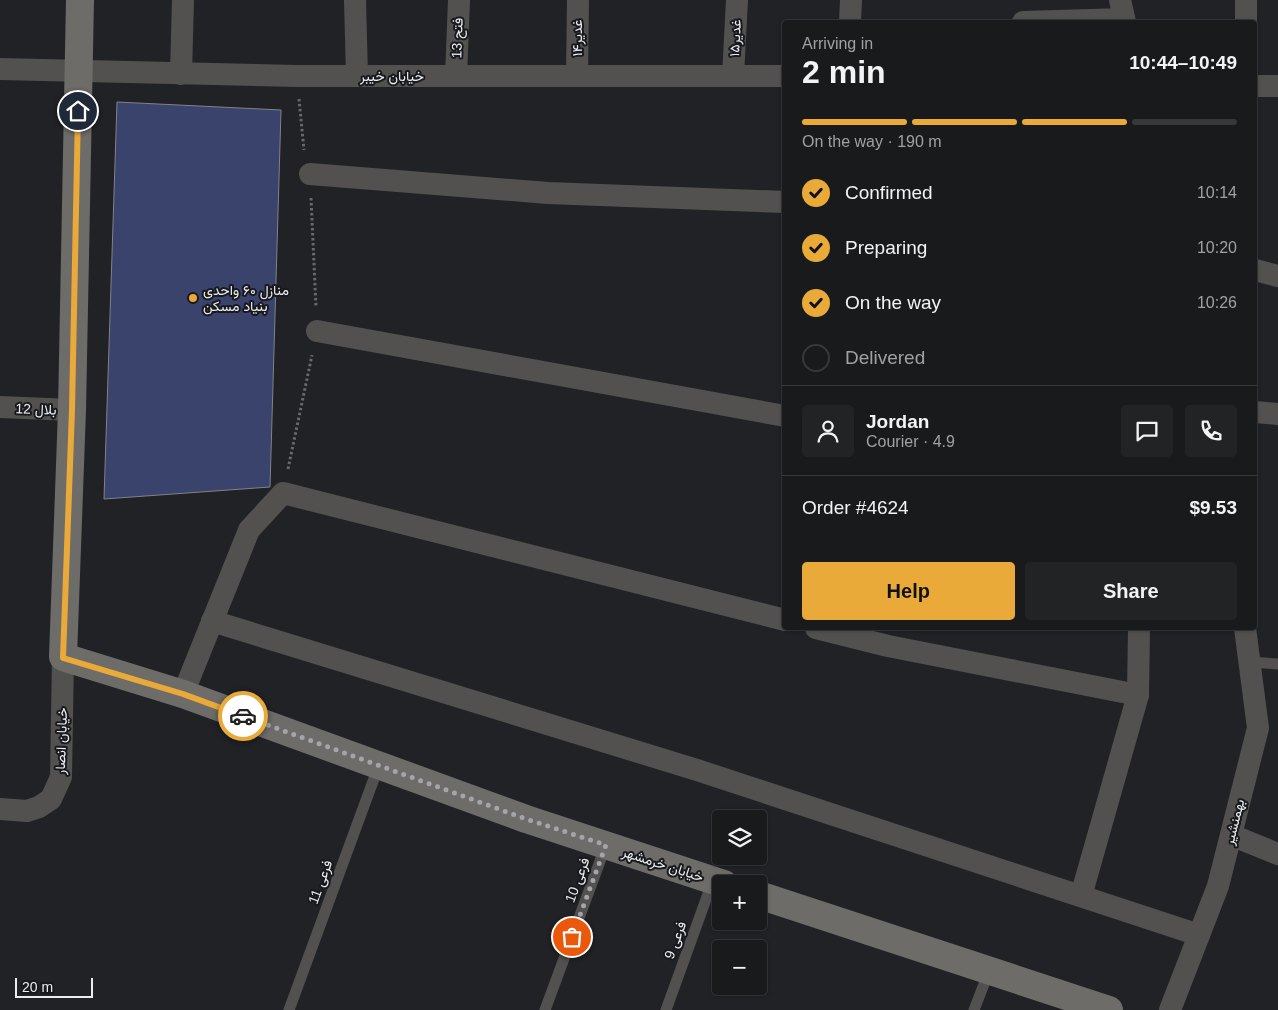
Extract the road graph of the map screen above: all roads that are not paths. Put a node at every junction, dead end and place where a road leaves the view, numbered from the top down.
1 (80, 0) edge
2 (183, 0) edge
3 (355, 0) edge
4 (459, 0) edge
5 (578, 0) edge
6 (737, 0) edge
7 (851, 0) edge
8 (1246, 0) edge
9 (1123, 14) edge
10 (850, 20) edge
11 (1048, 20) edge
12 (1246, 20) edge
13 (0, 69) edge
14 (79, 71) junction
15 (181, 74) junction
16 (357, 76) junction
17 (456, 76) junction
18 (577, 76) junction
19 (733, 76) junction
20 (782, 76) edge
21 (1257, 86) edge
22 (1278, 86) edge
23 (310, 174) road end
24 (782, 202) edge
25 (1257, 271) edge
26 (1278, 276) edge
27 (317, 331) road end
28 (0, 407) edge
29 (72, 410) junction
30 (1257, 412) edge
31 (1278, 414) edge
32 (782, 415) edge
33 (782, 619) edge
34 (212, 621) junction
35 (824, 630) edge
36 (1139, 630) edge
37 (1245, 630) edge
38 (63, 658) junction
39 (1249, 662) junction
40 (1278, 664) edge
41 (183, 694) junction
42 (1138, 695) junction
43 (379, 765) junction
44 (0, 809) edge
45 (1231, 835) junction
46 (606, 845) junction
47 (1278, 854) edge
48 (712, 880) edge
49 (1081, 896) junction
50 (712, 897) edge
51 (767, 898) edge
52 (1199, 935) junction
53 (989, 971) junction
54 (289, 1010) edge
55 (545, 1010) edge
56 (666, 1010) edge
57 (974, 1010) edge
58 (1109, 1010) edge
59 (1170, 1010) edge

1 - 14 street
2 - 15 street
3 - 16 street
4 - 17 street, فتح 13
5 - 18 street, غدیر۱۴
6 - 19 street, غدیر۱۵
7 - 10 street
8 - 12 street
9 - 11 street
13 - 14 street, خیابان خیبر
14 - 15 street, خیابان خیبر
14 - 29 street
15 - 16 street, خیابان خیبر
16 - 17 street, خیابان خیبر
17 - 18 street, خیابان خیبر
18 - 19 street, خیابان خیبر
19 - 20 street, خیابان خیبر
21 - 22 street
23 - 24 street
25 - 26 street
27 - 32 street
28 - 29 street, بلال 12
29 - 38 street
30 - 31 street
33 - 34 street
34 - 41 street
34 - 49 street
35 - 42 street
36 - 42 street
37 - 39 street, بهمنشیر
38 - 41 street, خیابان خرمشهر
38 - 44 street, خیابان انصار
39 - 40 lane
39 - 45 street, بهمنشیر
41 - 43 street, خیابان خرمشهر
42 - 49 street
43 - 46 street, خیابان خرمشهر
43 - 54 lane, فرعی 11
45 - 47 street
45 - 52 street, بهمنشیر
46 - 48 street, خیابان خرمشهر
46 - 55 lane, فرعی 10
49 - 52 street
50 - 56 lane, فرعی 9
51 - 53 street
52 - 59 street, بهمنشیر
53 - 57 lane
53 - 58 street

